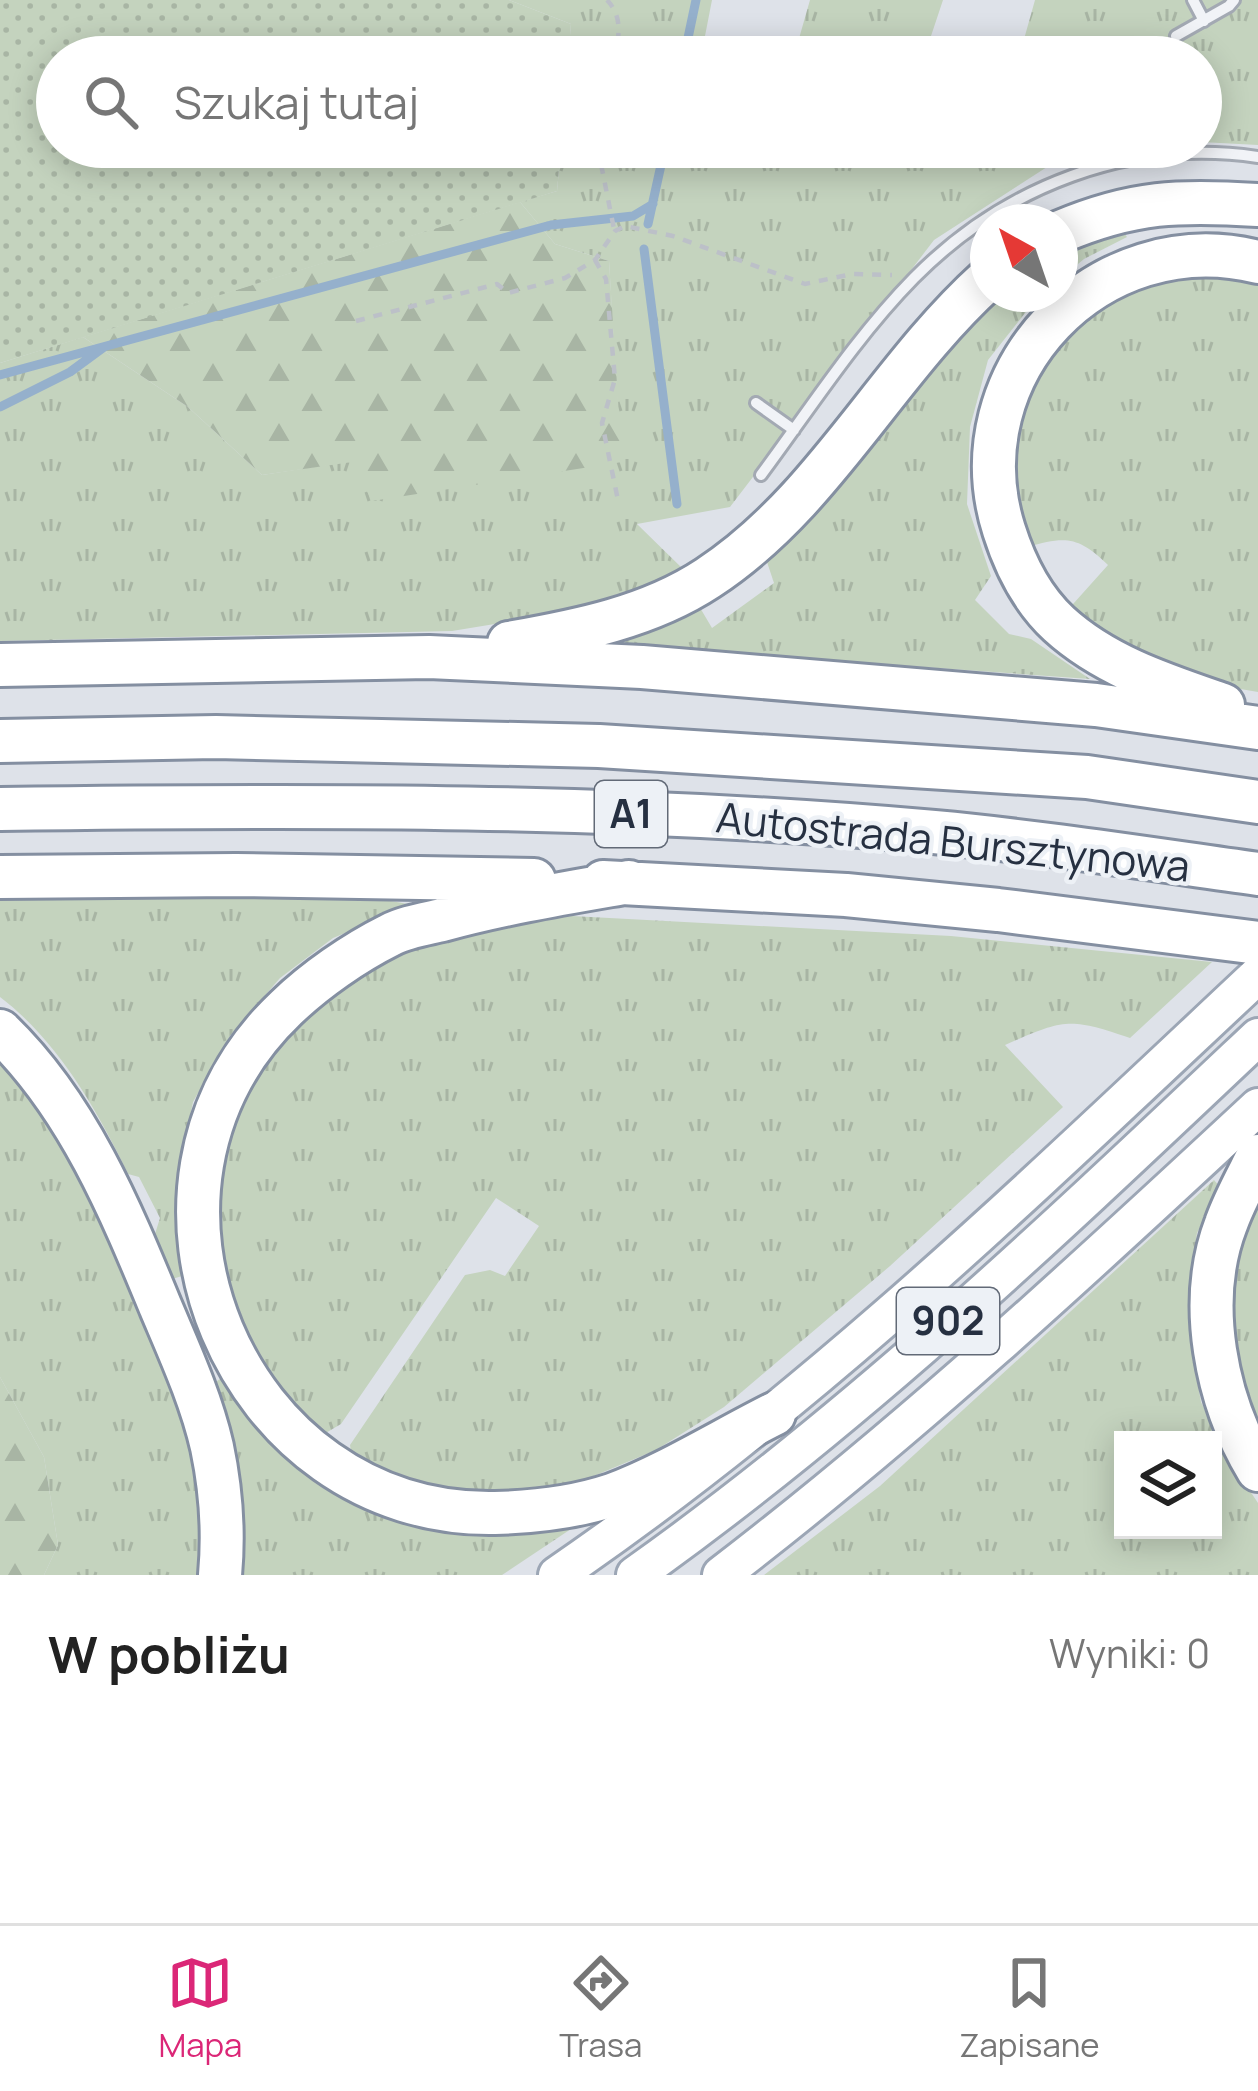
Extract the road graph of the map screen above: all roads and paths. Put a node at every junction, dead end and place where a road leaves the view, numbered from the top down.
1 (607, 0) edge
2 (1193, 0) edge
3 (1234, 0) edge
4 (1204, 21) junction
5 (619, 36) edge
6 (1176, 36) dead end
7 (1222, 153) edge
8 (1258, 157) edge
9 (604, 168) edge
10 (1091, 168) edge
11 (1258, 205) edge
12 (1078, 224) edge
13 (613, 227) junction
14 (595, 260) junction
15 (1258, 262) edge
16 (916, 276) junction
17 (970, 295) edge
18 (356, 321) dead end
19 (756, 403) dead end
20 (794, 430) junction
21 (761, 475) dead end
22 (620, 505) dead end
23 (429, 657) junction
24 (0, 665) edge
25 (1258, 717) edge
26 (1258, 728) edge
27 (0, 741) edge
28 (1258, 802) edge
29 (0, 809) edge
30 (1258, 874) edge
31 (0, 877) edge
32 (629, 882) junction
33 (1258, 944) edge
34 (1258, 975) edge
35 (0, 1031) edge
36 (1251, 1043) edge
37 (1258, 1107) edge
38 (1258, 1156) edge
39 (775, 1414) junction
40 (1258, 1470) edge
41 (220, 1575) edge
42 (557, 1575) edge
43 (635, 1575) edge
44 (721, 1575) edge

1 - 5 path
2 - 4 lane
3 - 4 lane
4 - 6 lane
7 - 8 lane
9 - 13 path
10 - 16 lane
11 - 12 highway
13 - 14 path
13 - 16 path
14 - 18 path
14 - 22 path
15 - 25 highway
16 - 20 lane
17 - 23 highway
19 - 20 lane
20 - 21 lane
23 - 24 highway
23 - 26 highway
27 - 28 highway, Autostrada Bursztynowa / A1
29 - 30 highway, Autostrada Bursztynowa / A1
31 - 32 highway
32 - 33 highway
32 - 39 highway
34 - 39 main road
35 - 41 highway
36 - 43 main road, 902
37 - 44 main road, 902
38 - 40 highway
39 - 42 main road

